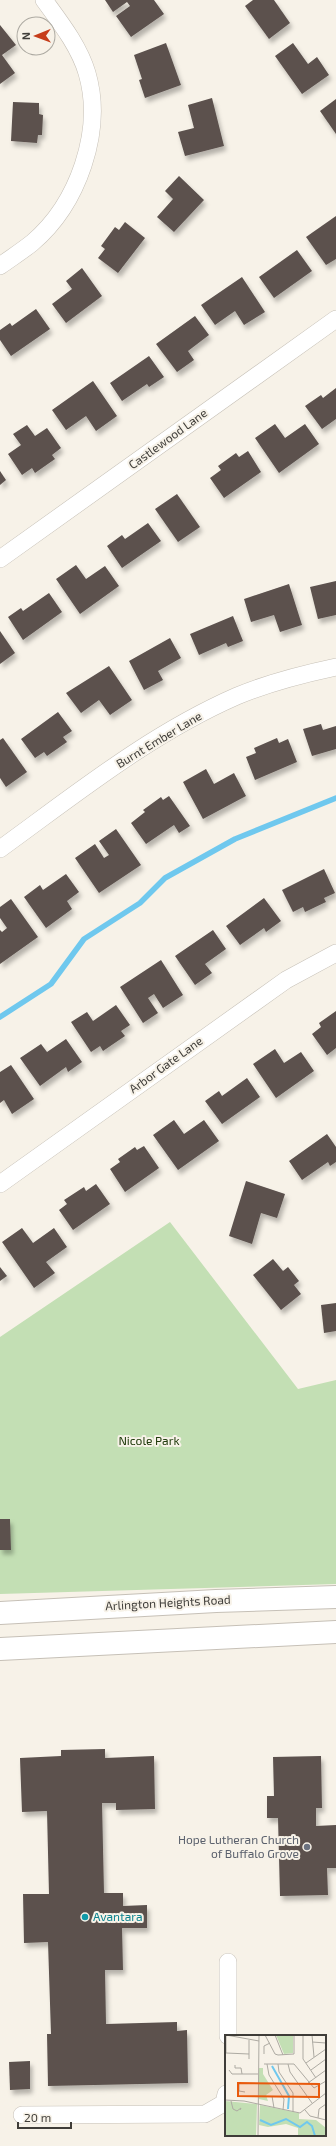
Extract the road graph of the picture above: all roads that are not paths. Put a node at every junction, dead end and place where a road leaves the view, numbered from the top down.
1 (44, 0) edge
2 (0, 266) edge
3 (336, 319) edge
4 (0, 559) edge
5 (336, 666) edge
6 (0, 849) edge
7 (336, 953) edge
8 (0, 1184) edge
9 (336, 1597) edge
10 (0, 1613) edge
11 (336, 1632) edge
12 (0, 1649) edge
13 (228, 1962) dead end
14 (228, 2035) edge
15 (225, 2098) edge
16 (22, 2115) dead end

1 - 2 street
3 - 4 street, Castlewood Lane
5 - 6 street, Burnt Ember Lane
7 - 8 street, Arbor Gate Lane
9 - 10 main road, Arlington Heights Road
11 - 12 main road
13 - 14 street
15 - 16 street

